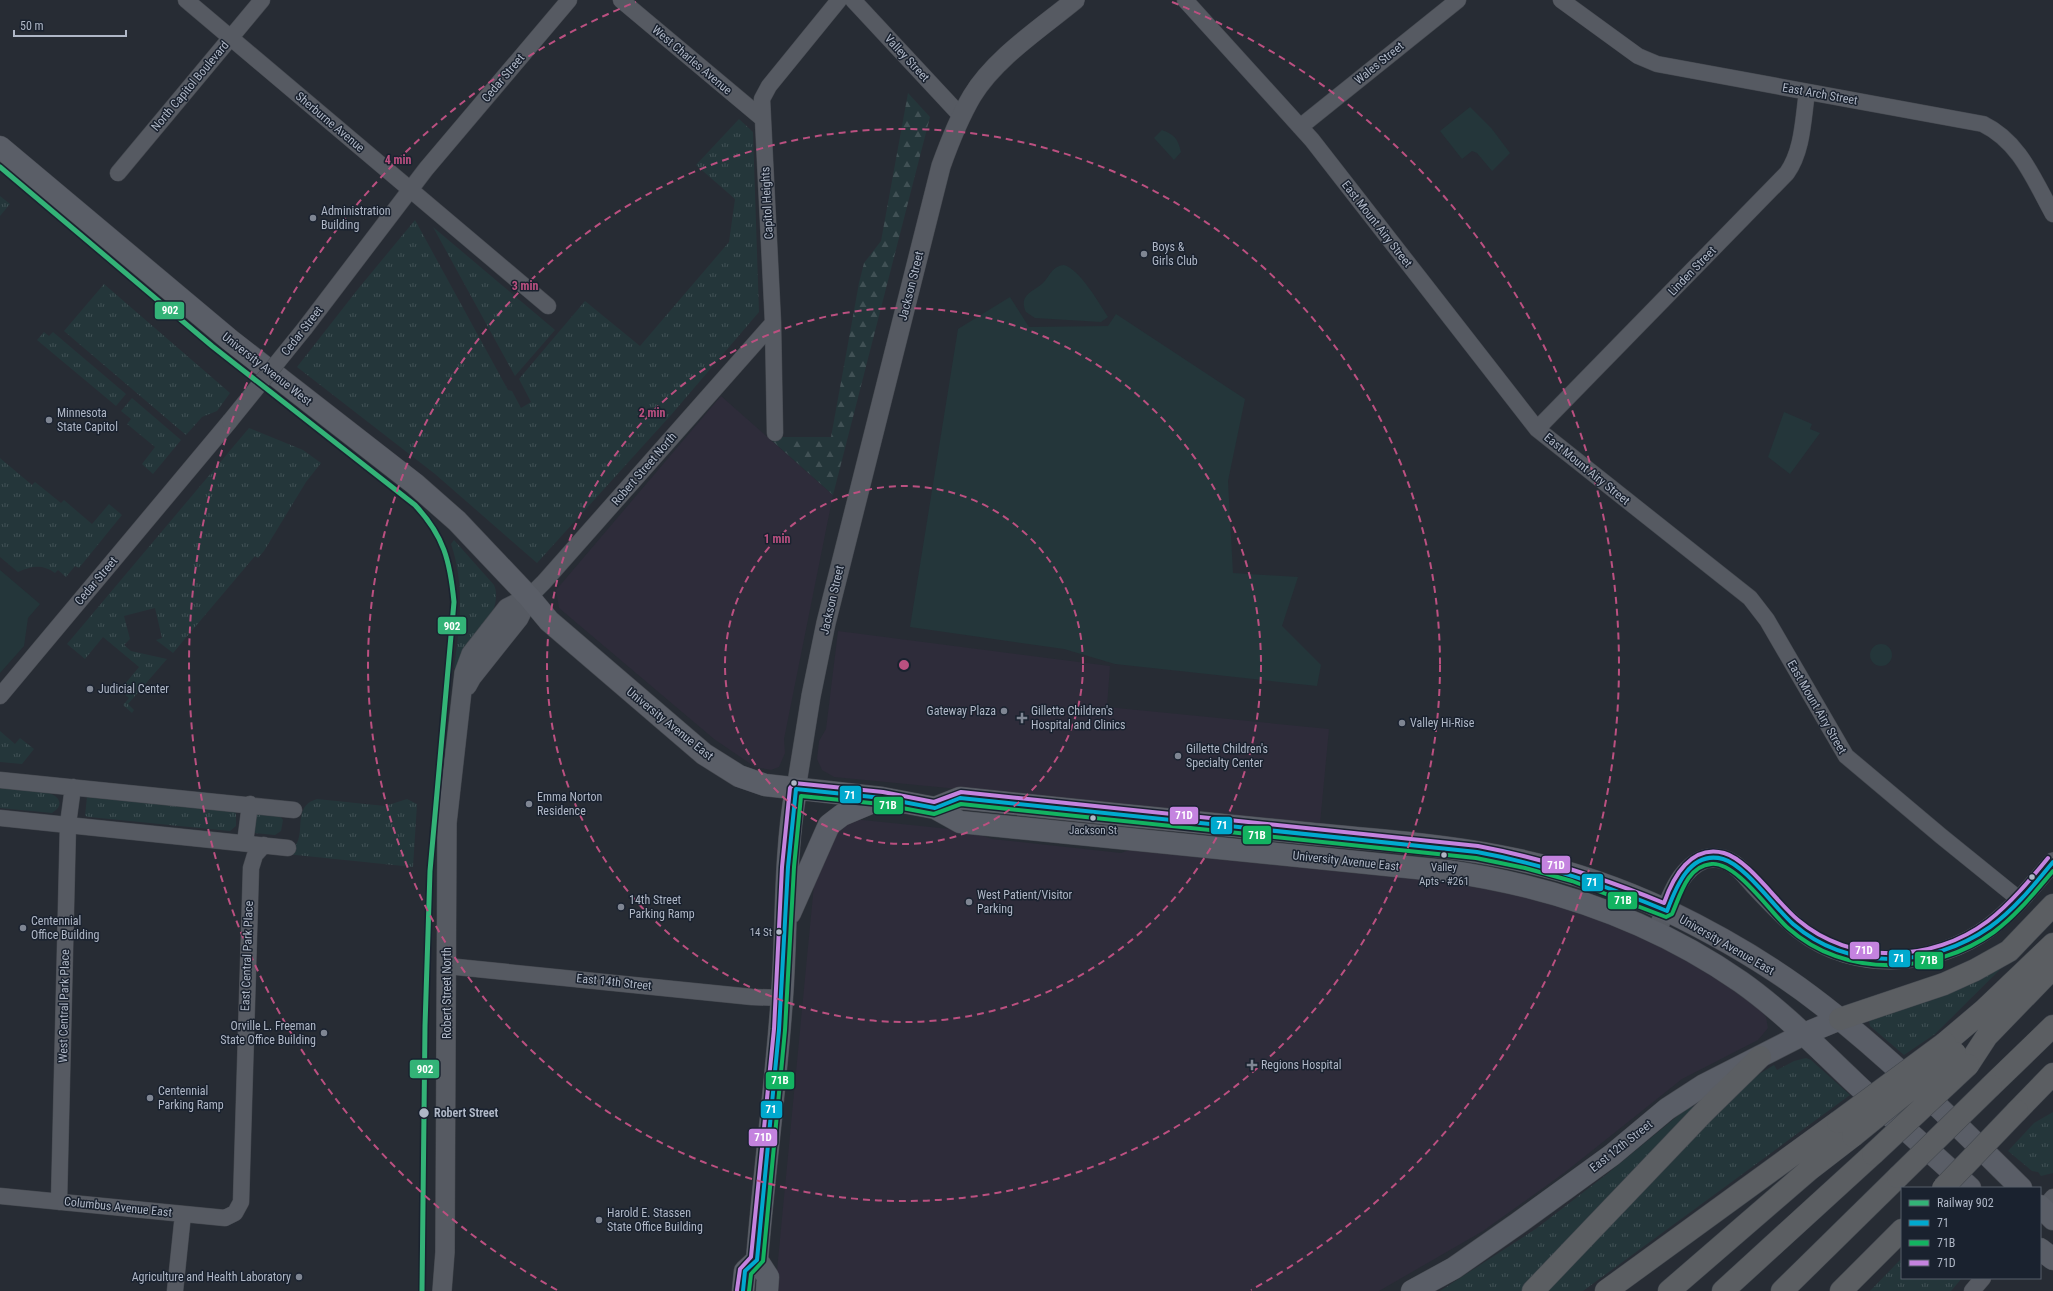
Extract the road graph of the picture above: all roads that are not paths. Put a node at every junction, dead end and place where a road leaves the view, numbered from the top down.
1 (186, 0) edge
2 (262, 0) edge
3 (568, 0) edge
4 (621, 0) edge
5 (839, 0) edge
6 (853, 0) edge
7 (1075, 0) edge
8 (1185, 0) edge
9 (1458, 0) edge
10 (1561, 0) edge
11 (231, 38) junction
12 (1807, 92) junction
13 (961, 116) junction
14 (763, 119) junction
15 (1300, 127) junction
16 (0, 147) edge
17 (118, 173) dead end
18 (411, 190) junction
19 (2053, 214) edge
20 (548, 306) dead end
21 (773, 323) junction
22 (1537, 429) junction
23 (775, 433) dead end
24 (529, 597) junction
25 (0, 696) edge
26 (0, 780) edge
27 (73, 787) junction
28 (796, 789) junction
29 (882, 798) junction
30 (250, 804) junction
31 (935, 808) junction
32 (294, 810) dead end
33 (0, 818) edge
34 (68, 824) junction
35 (245, 844) junction
36 (264, 845) junction
37 (288, 848) dead end
38 (2053, 862) edge
39 (2020, 900) junction
40 (2053, 905) edge
41 (1667, 910) junction
42 (786, 921) junction
43 (1656, 932) junction
44 (2053, 944) edge
45 (446, 966) junction
46 (2053, 968) edge
47 (782, 998) junction
48 (1840, 1019) junction
49 (2053, 1026) edge
50 (1804, 1034) junction
51 (1956, 1054) junction
52 (1760, 1057) junction
53 (2053, 1074) edge
54 (1944, 1187) edge
55 (1969, 1187) edge
56 (2020, 1187) edge
57 (0, 1196) edge
58 (59, 1202) junction
59 (235, 1213) joint
60 (183, 1214) junction
61 (1901, 1231) edge
62 (2041, 1250) edge
63 (2053, 1259) edge
64 (757, 1260) junction
65 (1982, 1279) edge
66 (175, 1291) edge
67 (442, 1291) edge
68 (743, 1291) edge
69 (767, 1291) edge
70 (1412, 1291) edge
71 (1533, 1291) edge
72 (1606, 1291) edge
73 (1668, 1291) edge
74 (1723, 1291) edge
75 (1782, 1291) edge
76 (1841, 1291) edge
77 (1972, 1291) edge

1 - 11 street, Sherburne Avenue
2 - 11 street, North Capitol Boulevard
3 - 18 street, Cedar Street
4 - 14 street, West Charles Avenue
5 - 14 street, Capitol Heights
6 - 13 street, Valley Street
7 - 13 street, Jackson Street
8 - 15 street, East Mount Airy Street
9 - 15 street, Wales Street
10 - 12 street, East Arch Street
11 - 17 street, North Capitol Boulevard
11 - 18 street, Sherburne Avenue
12 - 19 street, East Arch Street
12 - 22 street, Linden Street
13 - 28 street, Jackson Street
14 - 21 street, Capitol Heights
15 - 22 street, East Mount Airy Street
16 - 24 main road, University Avenue West
18 - 20 street, Sherburne Avenue
18 - 25 street, Cedar Street, bridge
21 - 23 street, Capitol Heights
21 - 24 street, Robert Street North
22 - 39 street, East Mount Airy Street
24 - 28 main road, University Avenue East
24 - 45 street, Robert Street North
26 - 27 street
27 - 30 street
27 - 34 street, West Central Park Place
28 - 29 main road, University Avenue East
28 - 42 main road, Jackson Street
29 - 31 main road, University Avenue East
29 - 42 main road
30 - 32 street
30 - 35 street
31 - 41 main road, University Avenue East
31 - 43 main road, University Avenue East
33 - 34 street
34 - 35 street
34 - 58 street, West Central Park Place
35 - 36 street
36 - 37 street
36 - 59 street, East Central Park Place
38 - 39 street
39 - 41 street
40 - 48 highway
41 - 43 street
41 - 48 main road, University Avenue East
42 - 47 main road, Jackson Street
43 - 50 main road, University Avenue East
44 - 51 highway
45 - 47 street, East 14th Street
45 - 67 street, Robert Street North
46 - 51 highway
47 - 64 main road, Jackson Street
48 - 50 main road, East 12th Street
48 - 56 main road, University Avenue East
49 - 75 highway, bridge
50 - 52 main road, East 12th Street
50 - 55 main road, University Avenue East
51 - 72 highway, bridge
51 - 73 highway, bridge
51 - 74 highway, bridge
52 - 70 main road, East 12th Street
52 - 71 highway
53 - 54 highway, bridge
57 - 58 street, Columbus Avenue East
58 - 60 street, Columbus Avenue East
59 - 60 street, Columbus Avenue East
60 - 66 street
61 - 76 highway
62 - 63 main road
64 - 68 main road
64 - 69 main road
65 - 77 street

